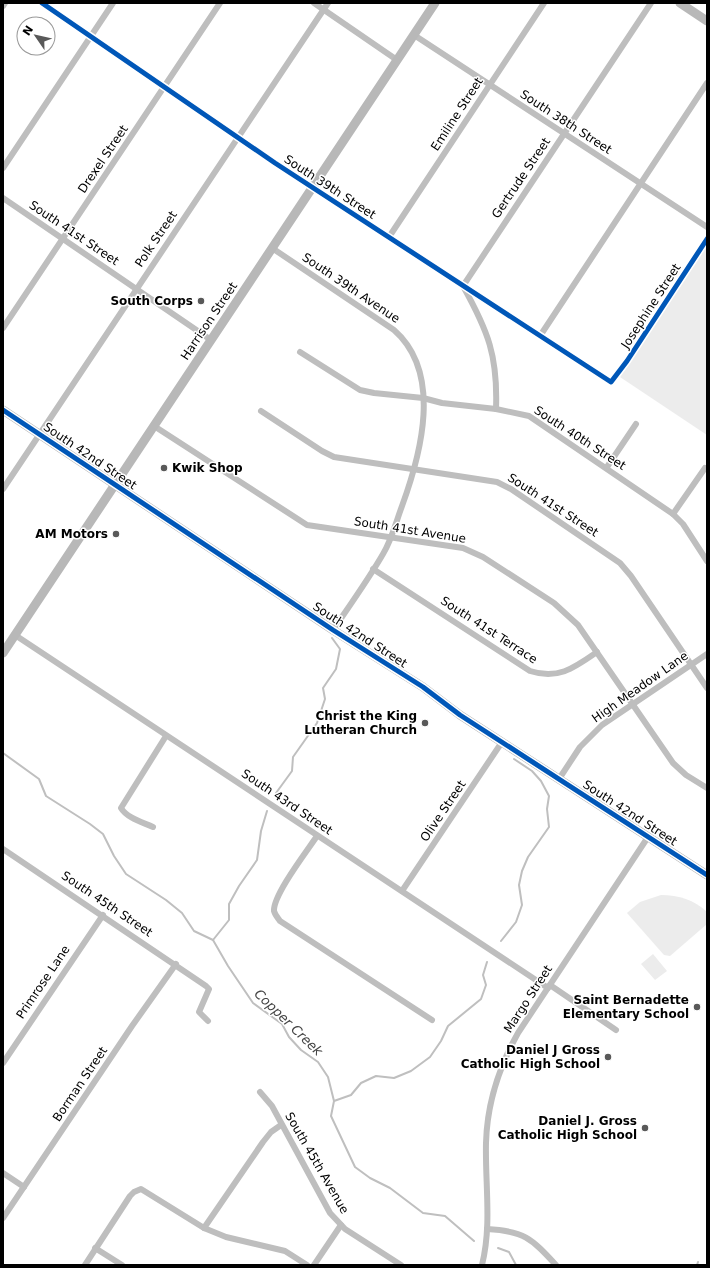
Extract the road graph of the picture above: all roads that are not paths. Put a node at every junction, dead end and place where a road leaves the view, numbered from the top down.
1 (5, 3) edge
2 (42, 3) edge
3 (113, 3) edge
4 (220, 3) edge
5 (314, 3) edge
6 (328, 3) edge
7 (435, 3) edge
8 (544, 3) edge
9 (651, 3) edge
10 (680, 3) edge
11 (3, 6) edge
12 (324, 10) junction
13 (707, 21) edge
14 (414, 35) junction
15 (91, 36) junction
16 (397, 60) junction
17 (707, 83) edge
18 (489, 85) junction
19 (164, 87) junction
20 (564, 134) junction
21 (238, 137) junction
22 (3, 168) edge
23 (641, 184) junction
24 (313, 187) junction
25 (3, 198) edge
26 (707, 227) edge
27 (388, 237) junction
28 (62, 239) junction
29 (707, 239) edge
30 (272, 248) junction
31 (463, 286) junction
32 (136, 289) junction
33 (3, 328) edge
34 (540, 336) junction
35 (211, 340) junction
36 (300, 352) dead end
37 (611, 382) joint
38 (423, 398) junction
39 (496, 409) junction
40 (3, 410) edge
41 (261, 411) dead end
42 (636, 424) dead end
43 (154, 426) junction
44 (39, 434) junction
45 (607, 467) junction
46 (705, 468) dead end
47 (415, 470) junction
48 (115, 485) junction
49 (3, 489) edge
50 (673, 514) junction
51 (391, 538) junction
52 (707, 560) edge
53 (373, 569) junction
54 (333, 630) junction
55 (15, 635) junction
56 (597, 652) junction
57 (3, 653) edge
58 (707, 654) edge
59 (692, 665) junction
60 (707, 688) edge
61 (633, 705) junction
62 (166, 736) junction
63 (502, 742) junction
64 (559, 779) junction
65 (707, 788) edge
66 (153, 827) dead end
67 (317, 836) junction
68 (648, 837) junction
69 (3, 849) edge
70 (707, 876) edge
71 (402, 891) junction
72 (103, 914) junction
73 (176, 964) junction
74 (549, 987) junction
75 (432, 1020) dead end
76 (208, 1021) dead end
77 (616, 1030) dead end
78 (3, 1063) edge
79 (260, 1092) dead end
80 (281, 1125) junction
81 (3, 1173) edge
82 (24, 1187) junction
83 (3, 1218) edge
84 (341, 1226) junction
85 (204, 1228) junction
86 (487, 1229) junction
87 (95, 1248) junction
88 (85, 1265) edge
89 (122, 1265) edge
90 (307, 1265) edge
91 (314, 1265) edge
92 (400, 1265) edge
93 (482, 1265) edge
94 (556, 1265) edge

1 - 11 street
2 - 15 street, South 39th Street
3 - 15 street
4 - 19 street, Drexel Street
5 - 12 street
6 - 12 street, Polk Street
7 - 14 street, Harrison Street
8 - 18 street, Emiline Street
9 - 20 street, Gertrude Street
10 - 13 street
12 - 16 street
12 - 21 street, Polk Street
14 - 16 street, Harrison Street
14 - 18 street, South 38th Street
15 - 19 street, South 39th Street
15 - 22 street
16 - 24 street, Harrison Street
17 - 23 street
18 - 20 street, South 38th Street
18 - 27 street, Emiline Street
19 - 21 street, South 39th Street
19 - 28 street, Drexel Street
20 - 23 street, South 38th Street
20 - 31 street, Gertrude Street
21 - 24 street, South 39th Street
21 - 32 street, Polk Street
23 - 26 street, South 38th Street
23 - 34 street
24 - 27 street, South 39th Street
24 - 30 street, Harrison Street
25 - 28 street, South 41st Street
27 - 31 street, South 39th Street
28 - 32 street, South 41st Street
28 - 33 street, Drexel Street
29 - 37 street, Josephine Street
30 - 35 street, Harrison Street
30 - 38 street, South 39th Avenue
31 - 34 street, South 39th Street
31 - 39 street
32 - 35 street, South 41st Street
32 - 44 street, Polk Street
34 - 37 street, South 39th Street
35 - 43 street, Harrison Street
36 - 38 street, South 40th Street
38 - 39 street, South 40th Street
38 - 47 street, South 39th Avenue
39 - 45 street, South 40th Street
40 - 44 street, South 42nd Street
41 - 47 street, South 41st Street
42 - 45 street
43 - 48 street, Harrison Street
43 - 51 street, South 41st Avenue
44 - 48 street, South 42nd Street
44 - 49 street, Polk Street
45 - 50 street, South 40th Street
46 - 50 street
47 - 51 street, South 39th Avenue
47 - 59 street, South 41st Street
48 - 54 street, South 42nd Street
48 - 55 street, Harrison Street
50 - 52 street, South 40th Street
51 - 53 street, South 39th Avenue
51 - 56 street, South 41st Avenue
53 - 54 street, South 39th Avenue
53 - 56 street, South 41st Terrace
54 - 63 street, South 42nd Street
55 - 57 street, Harrison Street
55 - 62 street, South 43rd Street
56 - 61 street, South 41st Avenue
58 - 59 street, High Meadow Lane
59 - 60 street, South 41st Street
59 - 61 street, High Meadow Lane
61 - 64 street, High Meadow Lane
61 - 65 street, South 41st Avenue
62 - 66 street
62 - 67 street, South 43rd Street
63 - 64 street, South 42nd Street
63 - 71 street, Olive Street
64 - 68 street, South 42nd Street
67 - 71 street, South 43rd Street
67 - 75 street
68 - 70 street, South 42nd Street
68 - 74 street, Margo Street
69 - 72 street, South 45th Street
71 - 74 street, South 43rd Street
72 - 73 street, South 45th Street
72 - 78 street, Primrose Lane
73 - 76 street, South 45th Street
73 - 82 street, Borman Street
74 - 77 street, South 43rd Street
74 - 86 street, Margo Street
79 - 80 street, South 45th Avenue
80 - 84 street, South 45th Avenue
80 - 85 street
81 - 82 street
82 - 83 street, Borman Street
84 - 91 street
84 - 92 street, South 45th Avenue
85 - 87 street
85 - 90 street
86 - 93 street, Margo Street
86 - 94 street
87 - 88 street
87 - 89 street

